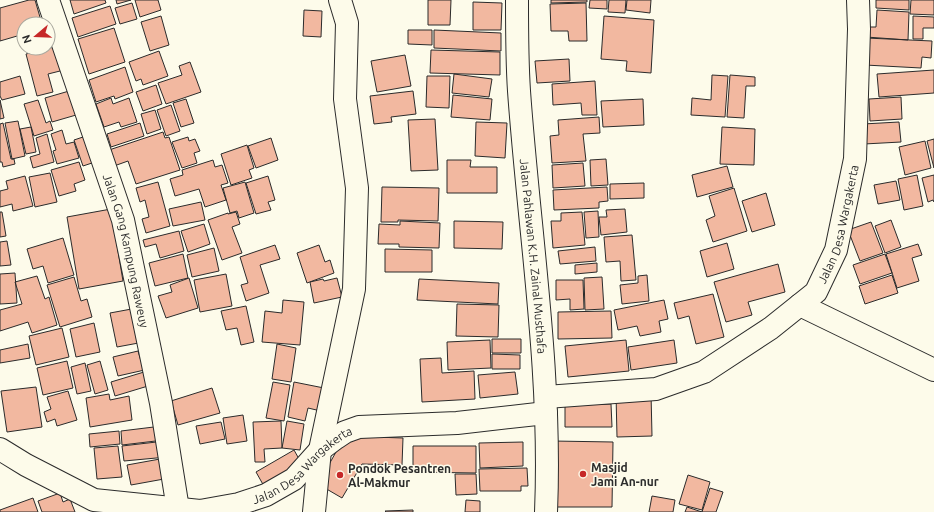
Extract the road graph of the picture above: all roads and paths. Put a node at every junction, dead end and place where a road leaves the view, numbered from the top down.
1 (48, 0) edge
2 (340, 0) edge
3 (517, 0) edge
4 (858, 0) edge
5 (800, 305) junction
6 (934, 370) edge
7 (546, 405) junction
8 (0, 449) edge
9 (320, 450) junction
10 (178, 509) junction
11 (314, 512) edge
12 (546, 512) edge

1 - 10 street, Jalan Gang Kampung Raweuy
2 - 9 street
3 - 7 street, Jalan Pahlawan K.H. Zainal Musthafa
4 - 5 street, Jalan Desa Wargakerta
5 - 6 street
5 - 7 street, Jalan Desa Wargakerta
7 - 9 street, Jalan Desa Wargakerta
7 - 12 street, Jalan Pahlawan K.H. Zainal Musthafa
8 - 10 street, Jalan Desa Wargakerta
9 - 10 street, Jalan Desa Wargakerta
9 - 11 street

